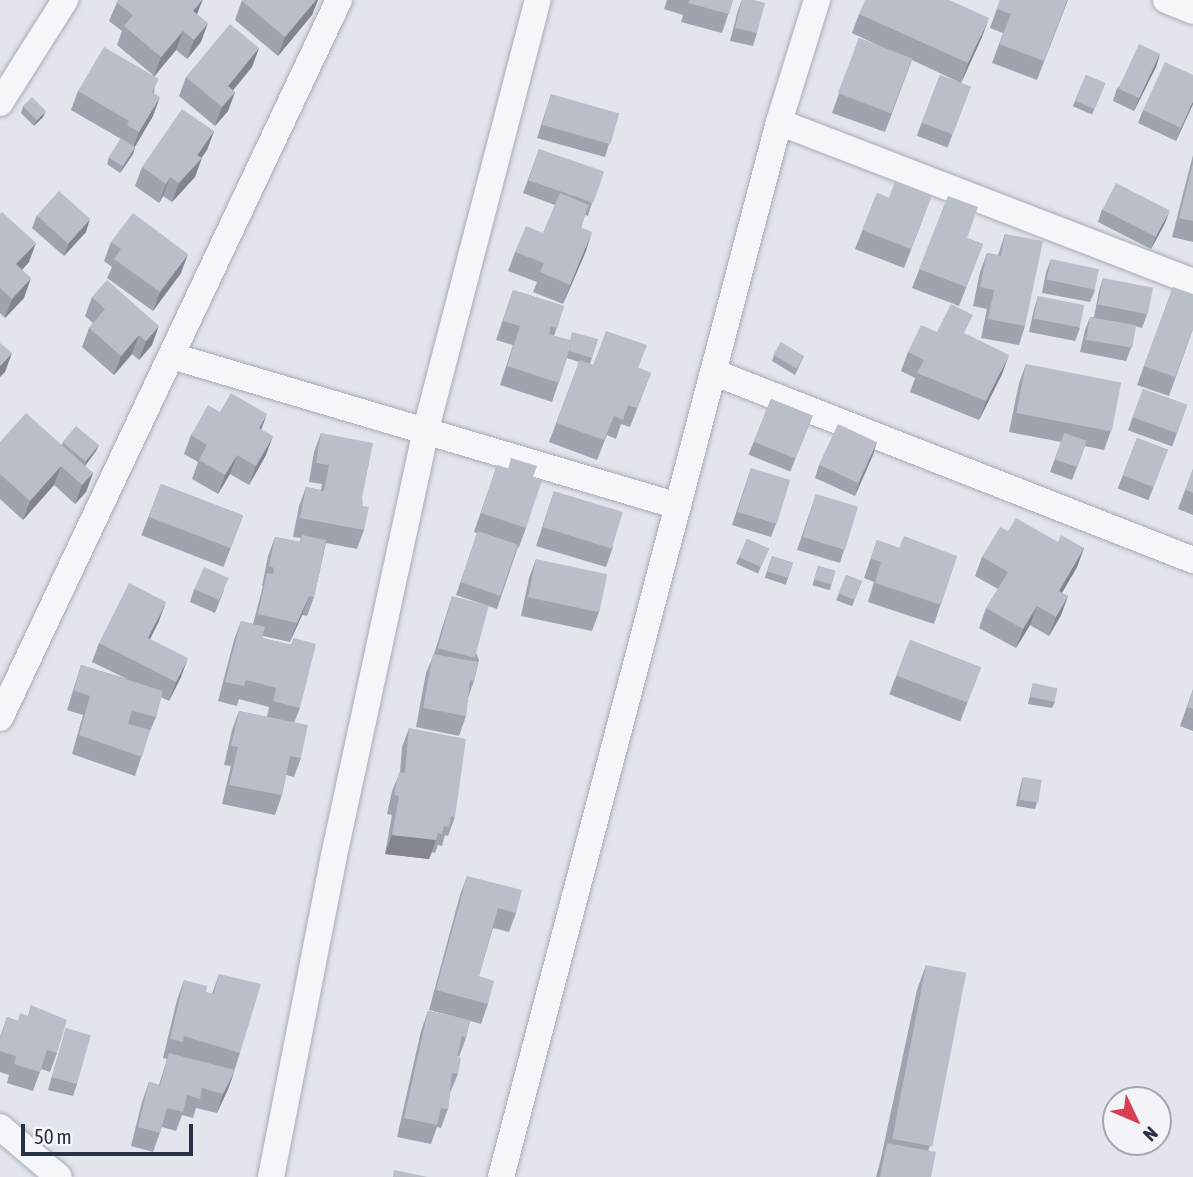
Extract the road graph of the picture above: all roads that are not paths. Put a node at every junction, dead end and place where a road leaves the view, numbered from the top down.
1 (65, 0) edge
2 (340, 0) edge
3 (538, 0) edge
4 (817, 0) edge
5 (1166, 0) edge
6 (1193, 10) edge
7 (0, 103) edge
8 (779, 122) junction
9 (1193, 282) edge
10 (172, 356) junction
11 (713, 372) junction
12 (426, 429) junction
13 (678, 506) junction
14 (1193, 559) edge
15 (0, 718) edge
16 (0, 1127) edge
17 (59, 1177) edge
18 (271, 1177) edge
19 (501, 1177) edge

1 - 7 street
2 - 10 street
3 - 12 street
4 - 8 street
5 - 6 street
8 - 9 street
8 - 11 street
10 - 12 street
10 - 15 street
11 - 13 street
11 - 14 street
12 - 13 street
12 - 18 street
13 - 19 street
16 - 17 street

